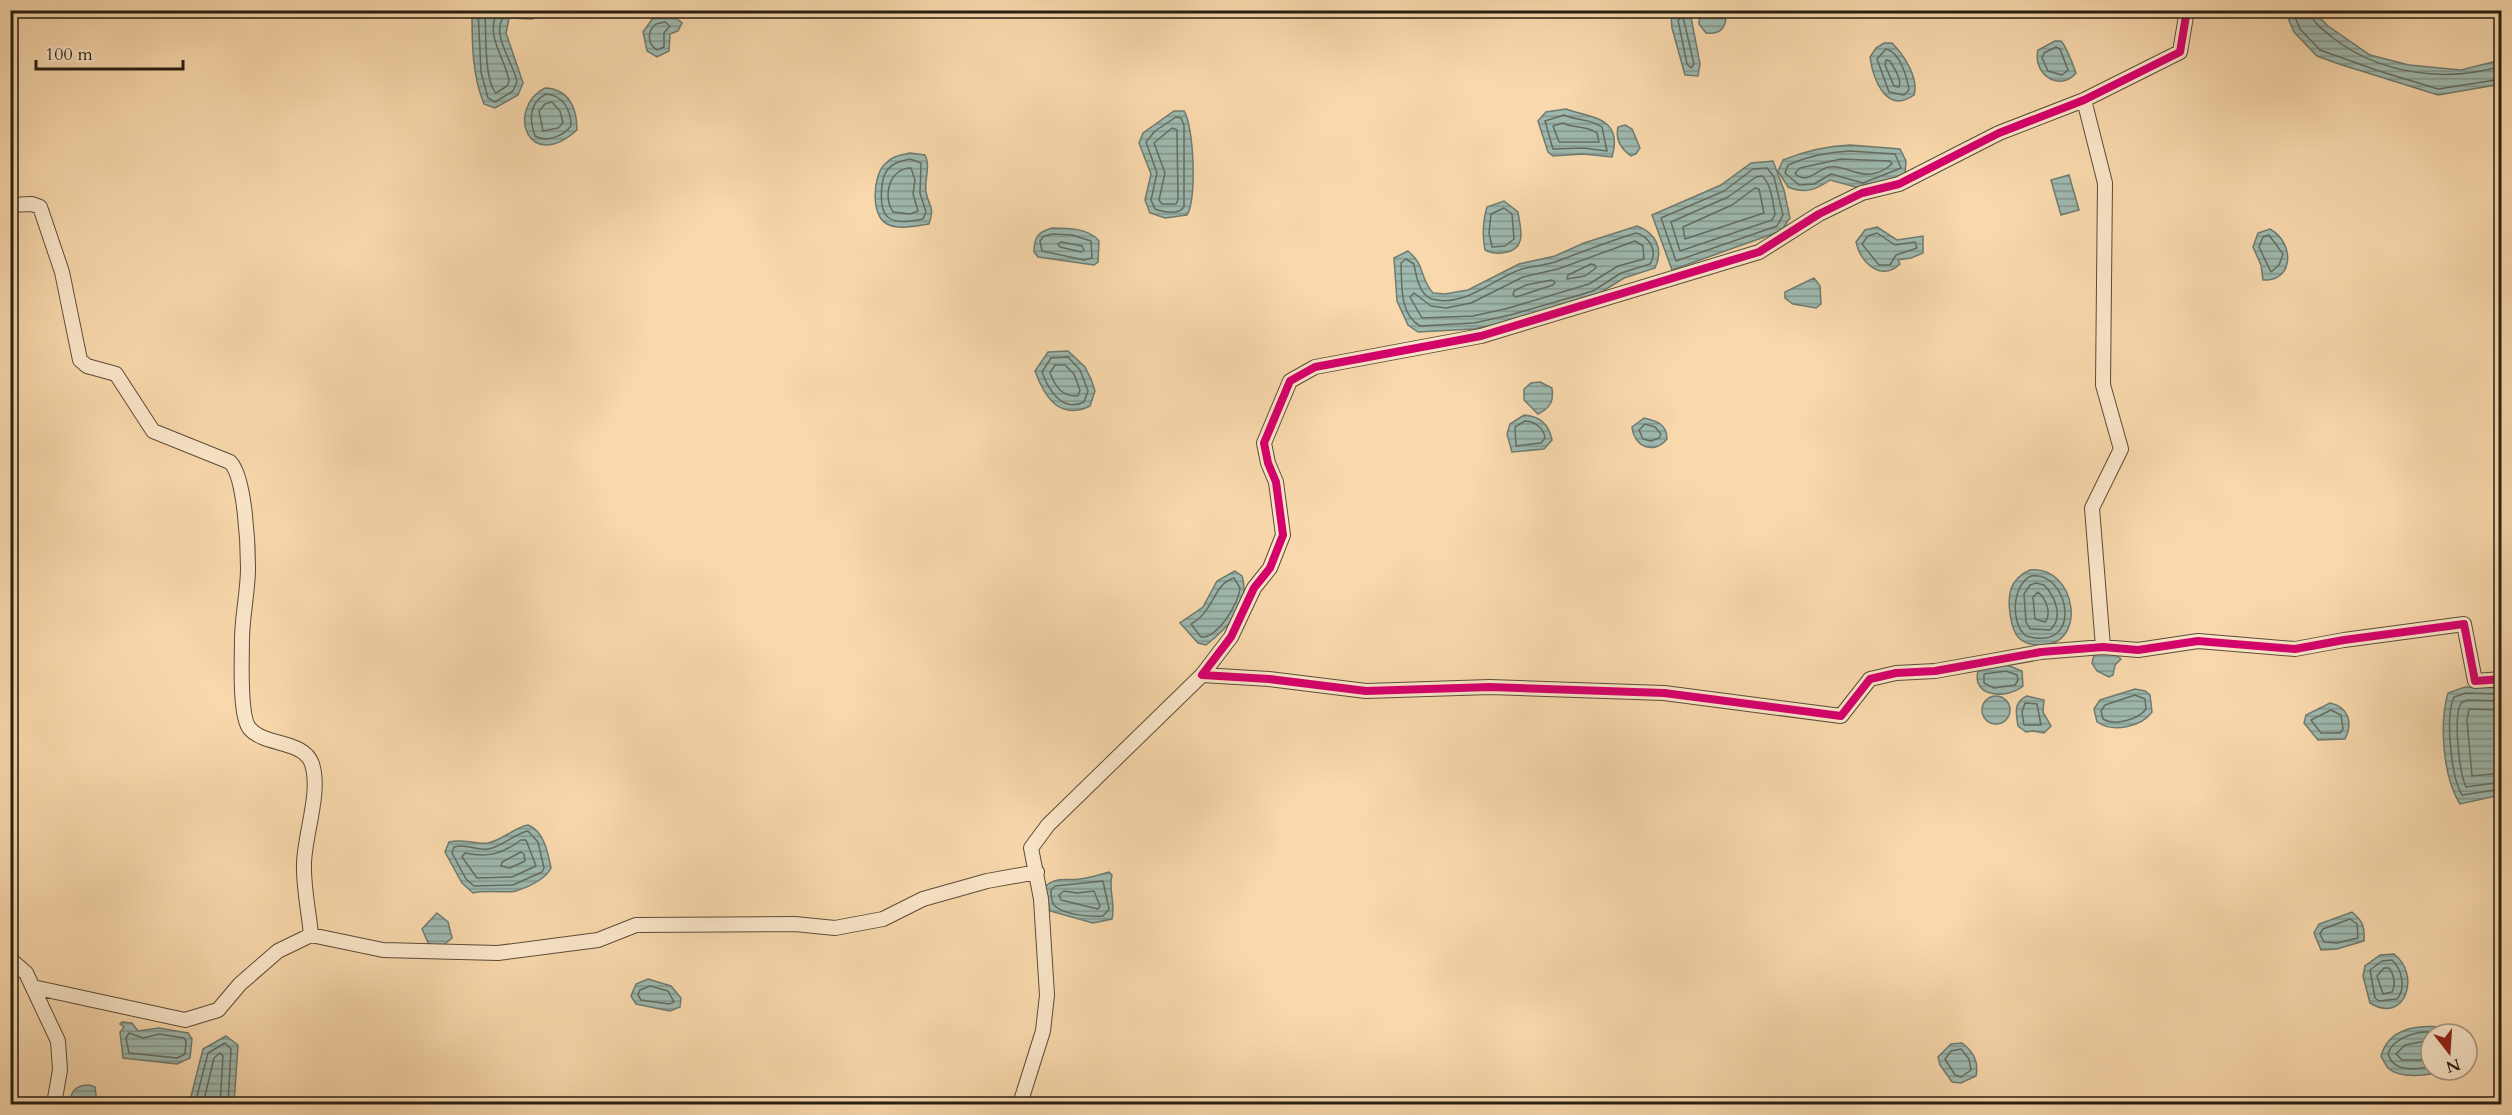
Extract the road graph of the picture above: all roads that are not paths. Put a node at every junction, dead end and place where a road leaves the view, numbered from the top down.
1 (2187, 10) edge
2 (2084, 100) junction
3 (10, 205) edge
4 (2103, 647) junction
5 (1202, 675) junction
6 (2502, 679) edge
7 (1037, 872) junction
8 (312, 935) junction
9 (10, 959) edge
10 (33, 987) junction
11 (54, 1104) edge
12 (1020, 1104) edge

1 - 2 street
2 - 4 street
2 - 5 street
3 - 8 street
4 - 5 street
4 - 6 street
5 - 7 street
7 - 8 street
7 - 12 street
8 - 10 street
9 - 10 street
10 - 11 street

